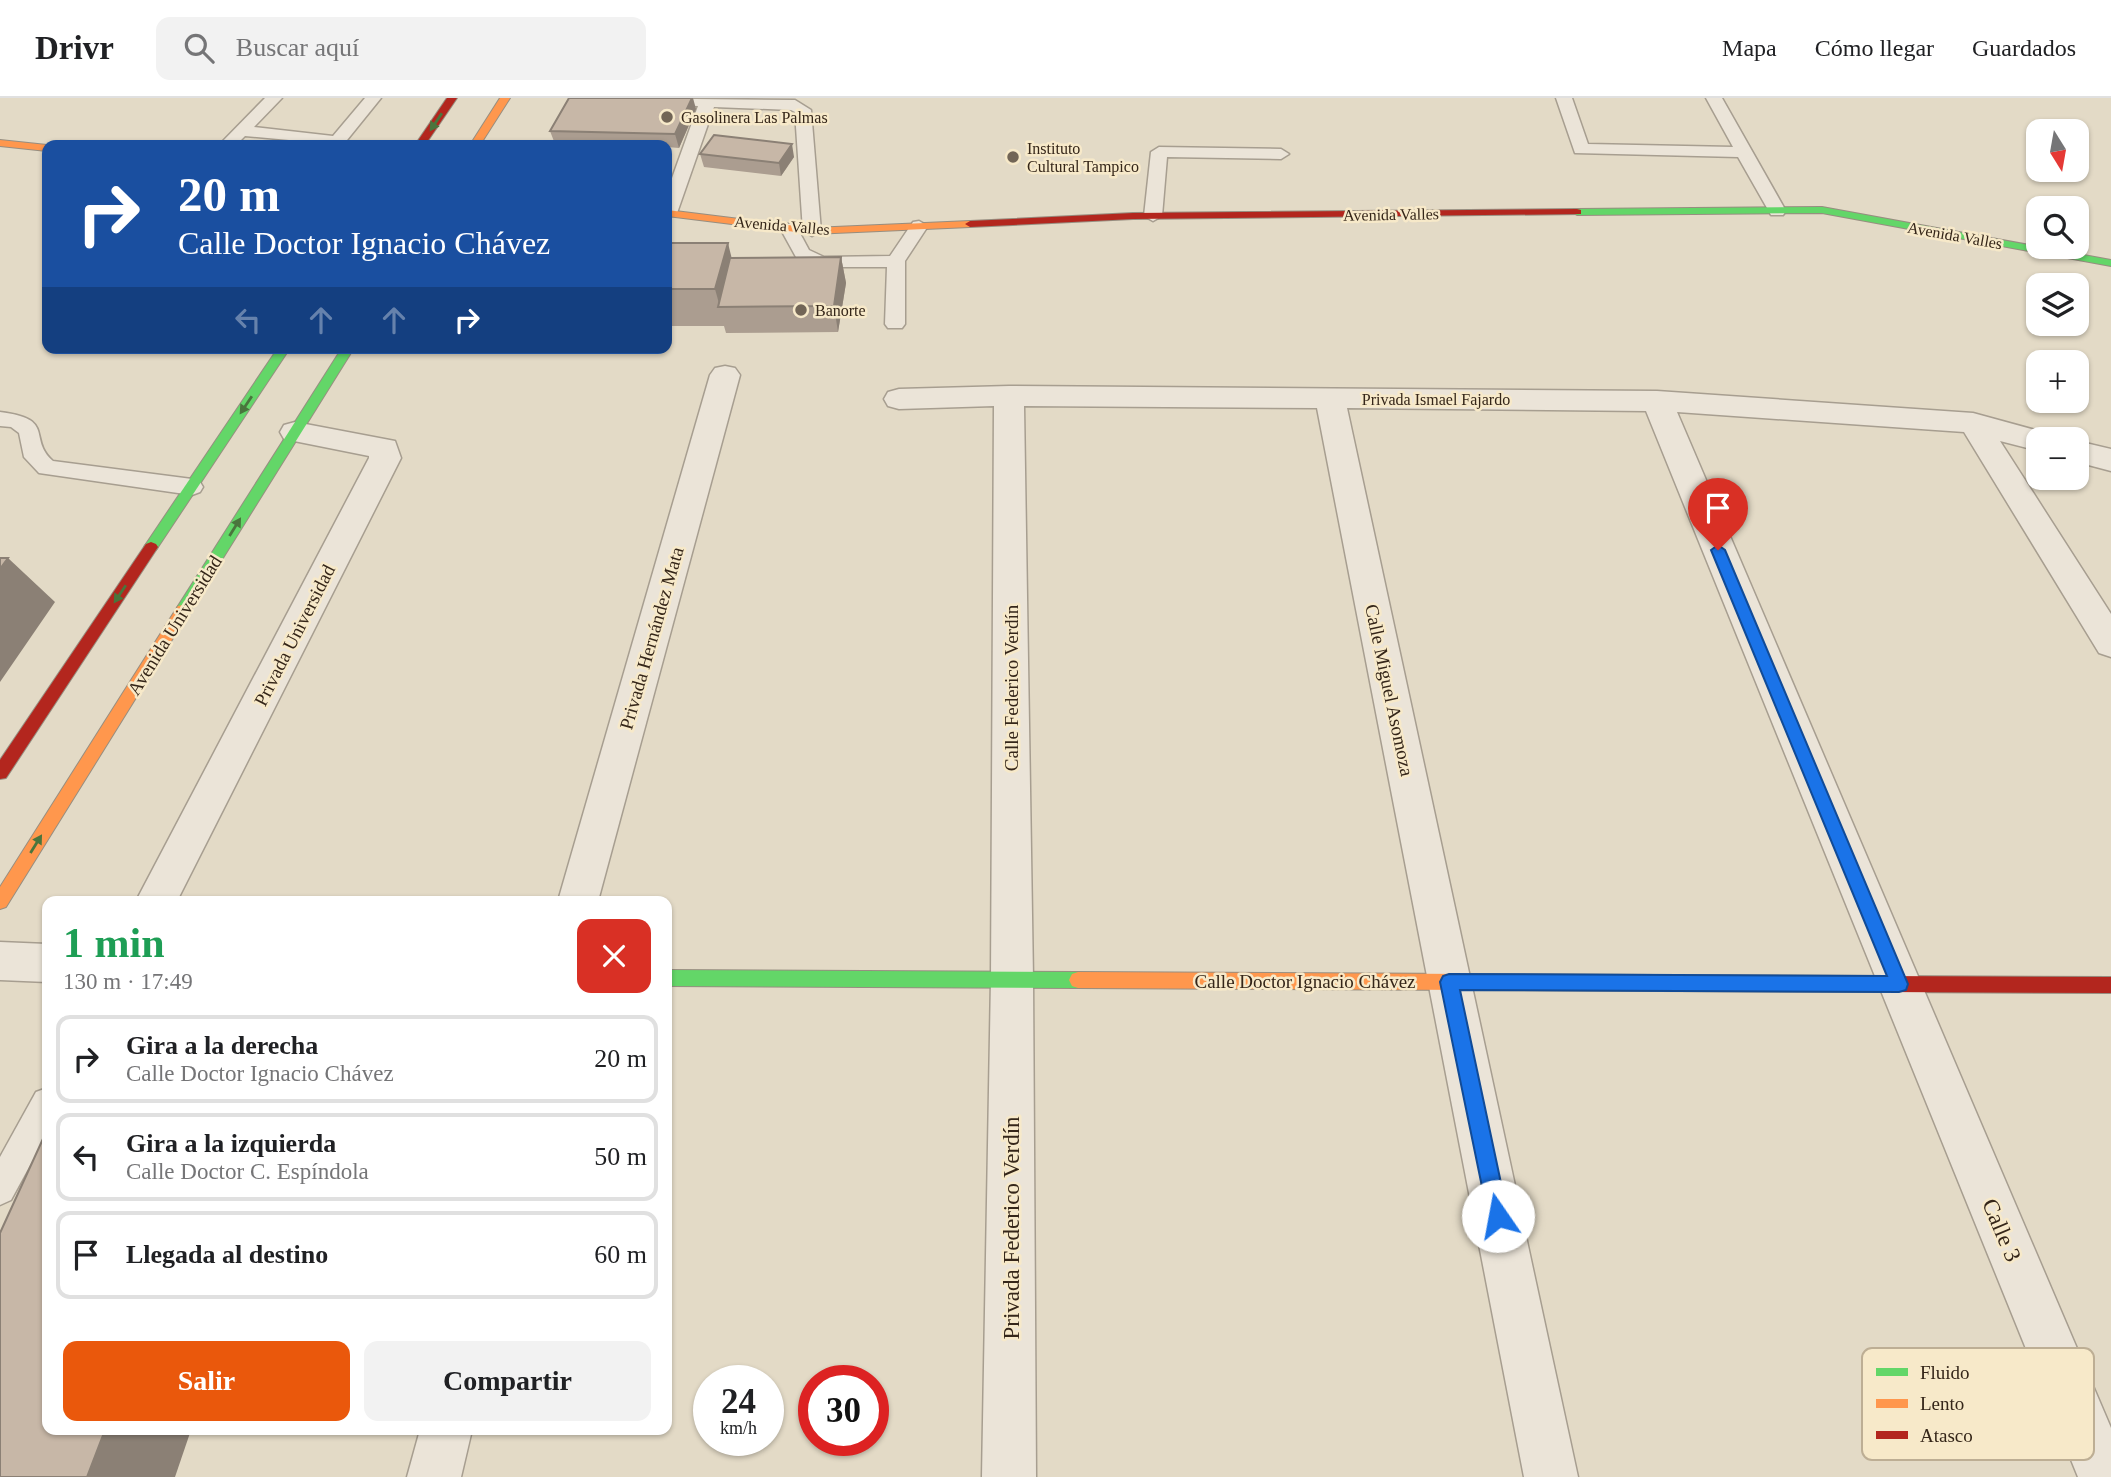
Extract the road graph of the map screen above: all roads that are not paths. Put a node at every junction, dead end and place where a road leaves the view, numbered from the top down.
1 (274, 98) edge
2 (373, 98) edge
3 (452, 98) edge
4 (505, 98) edge
5 (610, 98) edge
6 (1564, 98) edge
7 (1714, 98) edge
8 (708, 102) junction
9 (241, 131) junction
10 (232, 140) edge
11 (312, 140) edge
12 (338, 140) edge
13 (423, 140) edge
14 (478, 140) edge
15 (0, 143) edge
16 (42, 147) edge
17 (1744, 152) junction
18 (1281, 154) dead end
19 (672, 202) edge
20 (1777, 211) junction
21 (672, 213) edge
22 (1153, 216) junction
23 (919, 226) junction
24 (789, 228) junction
25 (812, 230) junction
26 (896, 261) junction
27 (2111, 263) edge
28 (895, 324) dead end
29 (280, 354) edge
30 (344, 354) edge
31 (725, 375) dead end
32 (1009, 396) junction
33 (1330, 398) junction
34 (899, 399) dead end
35 (1657, 401) junction
36 (0, 419) edge
37 (1973, 423) junction
38 (295, 432) junction
39 (2026, 437) edge
40 (2089, 454) edge
41 (2111, 460) edge
42 (192, 487) junction
43 (2111, 643) edge
44 (0, 773) edge
45 (159, 896) edge
46 (579, 896) edge
47 (0, 902) edge
48 (0, 961) edge
49 (42, 963) edge
50 (672, 978) edge
51 (1013, 979) junction
52 (1449, 982) junction
53 (1899, 984) junction
54 (2111, 985) edge
55 (42, 1111) edge
56 (0, 1189) edge
57 (2051, 1348) edge
58 (445, 1435) edge
59 (2094, 1451) edge
60 (434, 1477) edge
61 (1009, 1477) edge
62 (1552, 1477) edge
63 (2105, 1477) edge

1 - 9 lane
2 - 12 lane
3 -> 13 main road
4 - 14 main road
5 - 8 lane
6 - 17 lane
7 - 17 lane
8 - 19 lane
8 - 25 lane
9 - 10 lane
9 - 11 lane
15 - 16 main road
17 - 20 lane
18 - 22 lane
20 - 22 main road, Avenida Valles
20 - 27 main road, Avenida Valles
21 - 24 main road, Avenida Valles
22 - 23 main road, Avenida Valles
23 - 25 main road, Avenida Valles
23 - 26 lane
24 - 25 main road, Avenida Valles
24 - 26 lane
26 - 28 lane
29 -> 42 main road
30 - 38 main road, Avenida Universidad
31 - 46 street, Privada Hernández Mata
32 - 33 street, Privada Ismael Fajardo
32 - 34 street, Privada Ismael Fajardo
32 - 51 street, Calle Federico Verdín
33 - 35 street, Privada Ismael Fajardo
33 - 52 street, Calle Miguel Asomoza
35 - 37 street, Privada Ismael Fajardo
35 - 53 street, Calle 3
36 - 42 lane
37 - 39 street, Privada Ismael Fajardo
37 - 43 street
38 - 45 street, Privada Universidad
47 -> 38 main road, Avenida Universidad
40 - 41 street
42 -> 44 main road
48 - 49 street
50 - 51 main road, Calle Doctor Ignacio Chávez
51 - 52 main road, Calle Doctor Ignacio Chávez
51 - 61 street, Privada Federico Verdín
52 - 53 main road, Calle Doctor Ignacio Chávez
52 - 62 street, Calle Miguel Asomoza
53 - 54 main road, Calle Doctor Ignacio Chávez
53 - 57 street, Calle 3
55 - 56 lane
58 - 60 street
59 - 63 street, Calle 3

